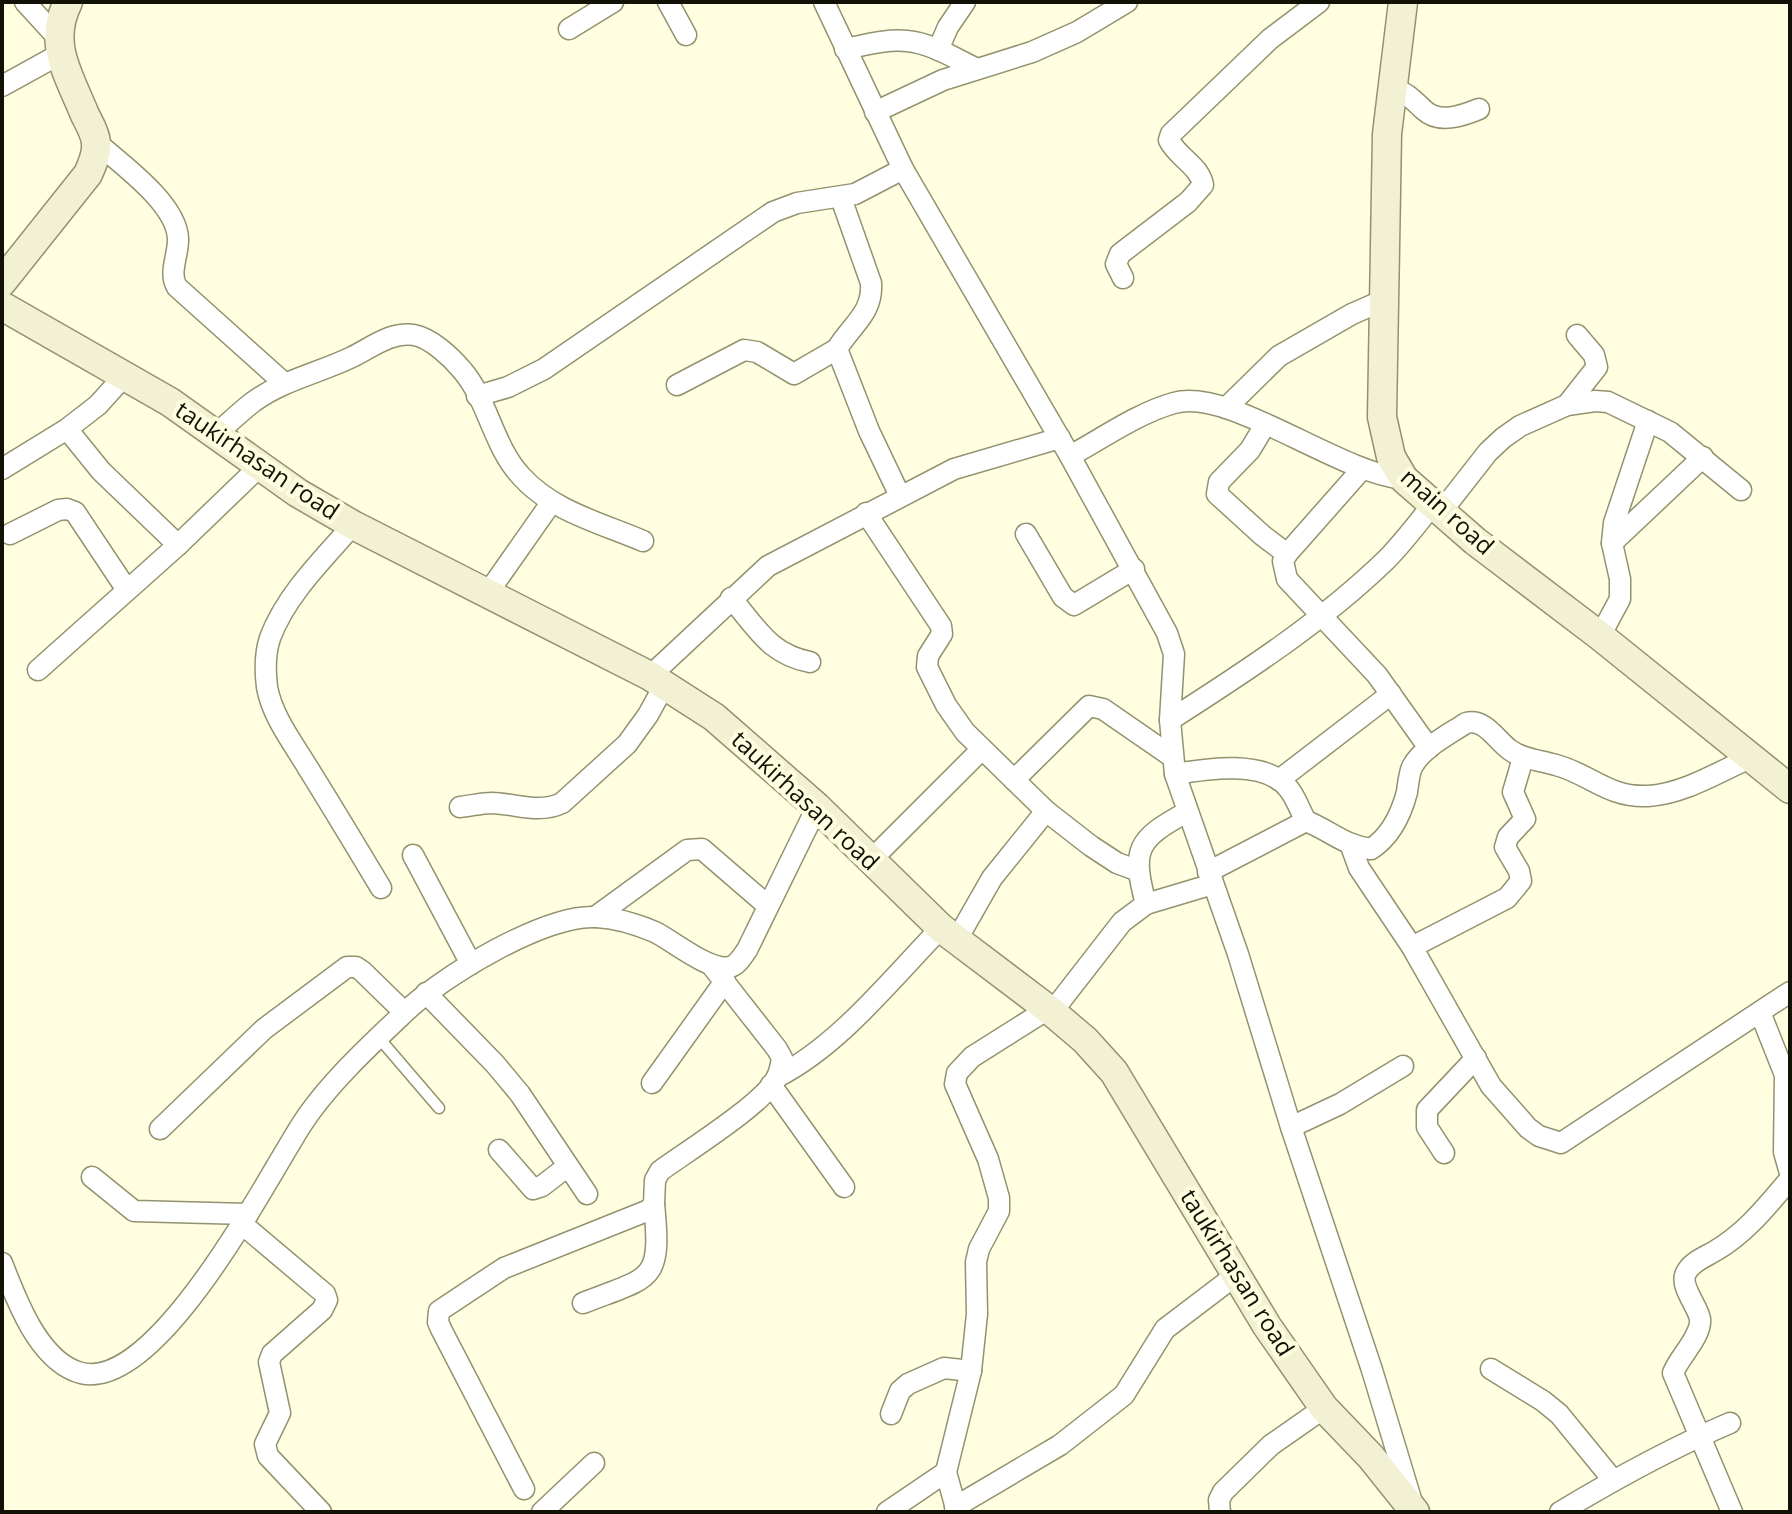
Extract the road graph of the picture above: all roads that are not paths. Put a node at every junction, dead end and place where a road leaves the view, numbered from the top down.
1 (25, 2) edge
2 (68, 2) edge
3 (613, 2) edge
4 (668, 2) edge
5 (824, 2) edge
6 (965, 2) edge
7 (1127, 2) edge
8 (1319, 2) edge
9 (1403, 2) edge
10 (569, 29) dead end
11 (686, 35) dead end
12 (59, 46) junction
13 (845, 49) junction
14 (938, 50) junction
15 (977, 69) junction
16 (2, 86) edge
17 (1393, 89) junction
18 (1479, 109) dead end
19 (875, 112) junction
20 (96, 142) junction
21 (903, 169) junction
22 (841, 198) junction
23 (1123, 278) dead end
24 (2, 282) edge
25 (1384, 300) junction
26 (2, 306) edge
27 (1577, 335) dead end
28 (837, 349) junction
29 (125, 375) junction
30 (284, 383) junction
31 (677, 385) dead end
32 (477, 396) junction
33 (1567, 405) junction
34 (1226, 408) junction
35 (1648, 421) junction
36 (1265, 425) junction
37 (67, 429) junction
38 (216, 434) junction
39 (1065, 447) junction
40 (1703, 457) junction
41 (260, 466) junction
42 (2, 469) edge
43 (1362, 469) junction
44 (1404, 479) junction
45 (1741, 490) dead end
46 (900, 496) junction
47 (551, 503) junction
48 (1437, 508) junction
49 (866, 513) junction
50 (353, 525) junction
51 (10, 534) dead end
52 (1026, 534) dead end
53 (643, 541) dead end
54 (1612, 543) junction
55 (178, 545) junction
56 (1287, 554) junction
57 (1134, 569) junction
58 (127, 590) junction
59 (487, 594) junction
60 (731, 598) junction
61 (1320, 616) junction
62 (1600, 636) junction
63 (810, 662) dead end
64 (38, 670) dead end
65 (657, 680) junction
66 (1391, 694) junction
67 (1170, 720) junction
68 (1429, 748) junction
69 (981, 750) junction
70 (1752, 757) junction
71 (1523, 758) junction
72 (1173, 765) junction
73 (1014, 780) junction
74 (1279, 780) junction
75 (1786, 780) edge
76 (460, 807) dead end
77 (817, 807) junction
78 (1046, 811) junction
79 (1187, 812) junction
80 (1306, 821) junction
81 (1351, 846) junction
82 (413, 855) dead end
83 (871, 860) junction
84 (1136, 870) junction
85 (1210, 878) junction
86 (381, 888) dead end
87 (1146, 904) junction
88 (768, 906) junction
89 (595, 917) junction
90 (949, 934) junction
91 (1412, 947) junction
92 (471, 964) junction
93 (719, 973) junction
94 (1790, 992) edge
95 (426, 993) junction
96 (1050, 1011) junction
97 (404, 1012) junction
98 (1760, 1012) junction
99 (379, 1038) junction
100 (1476, 1058) junction
101 (1403, 1066) dead end
102 (774, 1081) junction
103 (652, 1083) dead end
104 (439, 1108) dead end
105 (1291, 1127) junction
106 (160, 1129) dead end
107 (499, 1150) dead end
108 (1444, 1153) dead end
109 (568, 1166) junction
110 (1790, 1173) edge
111 (92, 1177) dead end
112 (1790, 1179) edge
113 (844, 1187) dead end
114 (587, 1194) dead end
115 (654, 1204) junction
116 (245, 1219) junction
117 (2, 1263) edge
118 (1236, 1275) junction
119 (583, 1303) dead end
120 (1491, 1369) dead end
121 (971, 1371) junction
122 (1324, 1408) junction
123 (891, 1414) dead end
124 (1730, 1423) dead end
125 (1698, 1437) junction
126 (594, 1463) dead end
127 (946, 1472) junction
128 (1613, 1480) junction
129 (524, 1489) dead end
130 (956, 1509) edge
131 (1414, 1509) edge
132 (321, 1512) edge
133 (542, 1512) edge
134 (887, 1512) edge
135 (1220, 1512) edge
136 (1560, 1512) edge
137 (1732, 1512) edge

1 - 12 street
2 - 12 street
3 - 10 street
4 - 11 street
5 - 13 street
6 - 14 street
7 - 15 street
8 - 23 street
9 - 17 street, main road
12 - 16 street
12 - 20 street
13 - 14 street
13 - 19 street
14 - 15 street
15 - 19 street
17 - 18 street
17 - 25 street, main road
19 - 21 street
20 - 24 street
20 - 30 street
21 - 22 street
21 - 39 street
22 - 28 street
22 - 32 street
25 - 34 street
25 - 44 street, main road
26 - 29 street, taukirhasan road
27 - 33 street
28 - 31 street
28 - 46 street
29 - 37 street
29 - 38 street, taukirhasan road
30 - 32 street
30 - 38 street
32 - 47 street
33 - 35 street
33 - 48 street
34 - 36 street
34 - 39 street
35 - 40 street
35 - 54 street
36 - 43 street
36 - 56 street
37 - 42 street
37 - 55 street
38 - 41 street, taukirhasan road
39 - 46 street
39 - 57 street
40 - 45 street
40 - 54 street
41 - 50 street, taukirhasan road
41 - 55 street
43 - 44 street
43 - 56 street
44 - 48 street, main road
46 - 49 street
47 - 53 street
47 - 59 street
48 - 61 street
48 - 62 street, main road
49 - 60 street
49 - 69 street
50 - 59 street, taukirhasan road
50 - 86 street
51 - 58 street
52 - 57 street
54 - 62 street
55 - 58 street
56 - 61 street
57 - 67 street
58 - 64 street
59 - 65 street, taukirhasan road
60 - 63 street
60 - 65 street
61 - 66 street
61 - 67 street
62 - 70 street, main road
65 - 76 street
65 - 77 street, taukirhasan road
66 - 68 street
66 - 74 street
67 - 72 street
68 - 71 street
68 - 81 street
69 - 73 street
69 - 83 street
70 - 71 street
70 - 75 street, main road
71 - 91 street
72 - 73 street
72 - 74 street
72 - 79 street
73 - 78 street
74 - 80 street
77 - 83 street, taukirhasan road
77 - 88 street
78 - 84 street
78 - 90 street
79 - 84 street
79 - 85 street
80 - 81 street
80 - 85 street
81 - 91 street
82 - 92 street
83 - 90 street, taukirhasan road
84 - 87 street
85 - 87 street
85 - 105 street
87 - 96 street
88 - 89 street
88 - 93 street
89 - 92 street
89 - 93 street
90 - 96 street, taukirhasan road
90 - 102 street
91 - 100 street
92 - 95 street
93 - 102 street
93 - 103 street
94 - 98 street
95 - 97 street
95 - 109 street
96 - 118 street, taukirhasan road
96 - 121 street
97 - 99 street
97 - 106 street
98 - 100 street
98 - 110 street
99 - 104 lane
99 - 116 street
100 - 108 street
101 - 105 street
102 - 113 street
102 - 115 street
105 - 131 street
107 - 109 street
109 - 114 street
111 - 116 street
112 - 125 street
115 - 119 street
115 - 129 street
116 - 117 street
116 - 132 street
118 - 122 street, taukirhasan road
118 - 130 street
120 - 128 street
121 - 123 street
121 - 127 street
122 - 131 street, taukirhasan road
122 - 135 street
124 - 125 street
125 - 128 street
125 - 137 street
126 - 133 street
127 - 130 street
127 - 134 street
128 - 136 street

